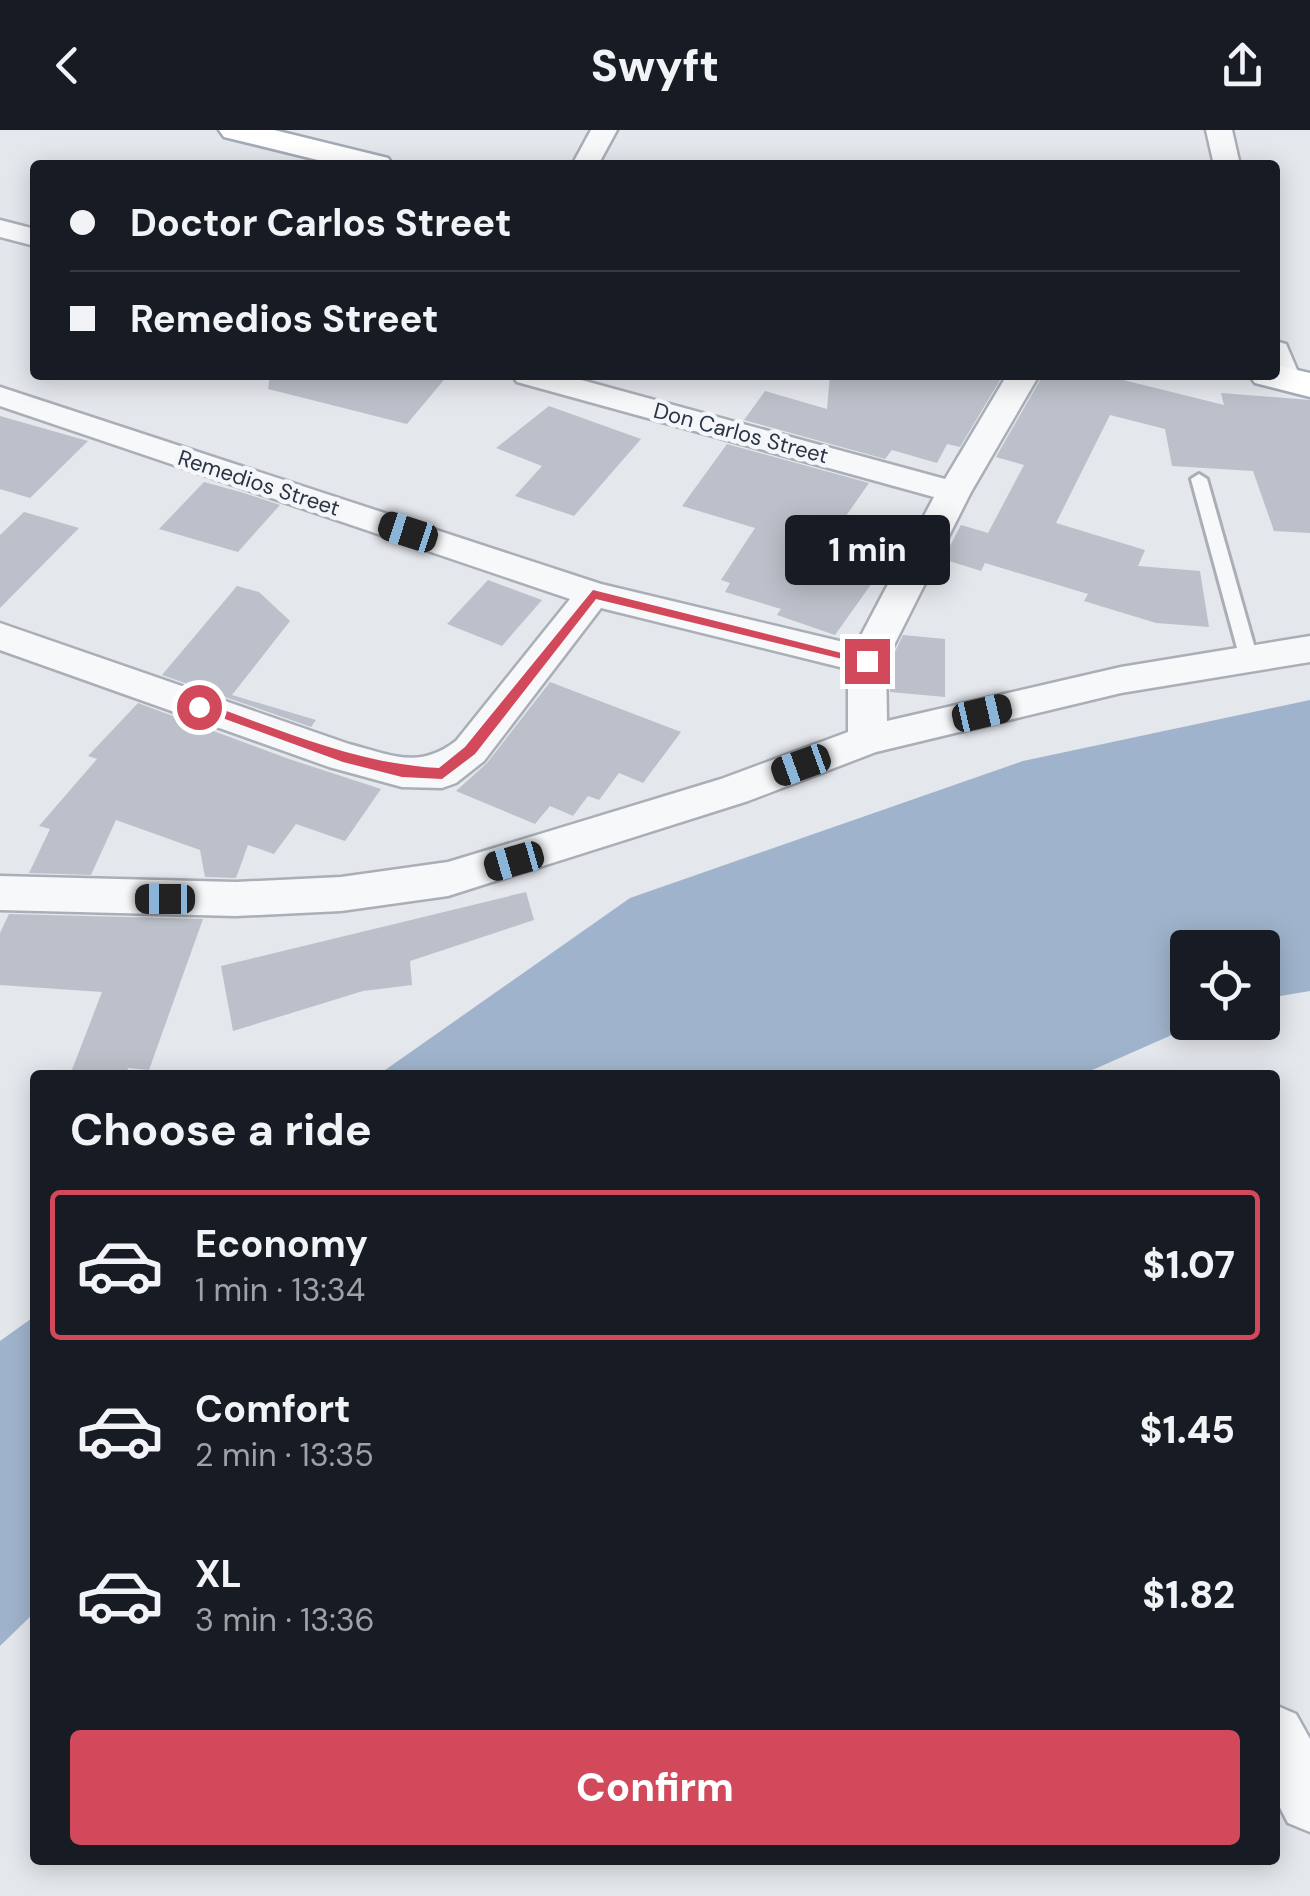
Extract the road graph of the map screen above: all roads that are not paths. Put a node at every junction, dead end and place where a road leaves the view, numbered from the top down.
1 (235, 130) edge
2 (604, 130) edge
3 (1219, 130) edge
4 (357, 160) edge
5 (588, 160) edge
6 (1226, 160) edge
7 (0, 228) edge
8 (30, 237) edge
9 (546, 380) edge
10 (1020, 380) edge
11 (0, 396) edge
12 (1199, 479) dead end
13 (954, 492) junction
14 (593, 594) junction
15 (0, 636) edge
16 (1310, 650) edge
17 (1249, 660) junction
18 (867, 661) junction
19 (868, 740) junction
20 (0, 892) edge
21 (1280, 1744) edge
22 (1310, 1801) edge

1 - 4 main road
2 - 5 street
3 - 6 street
7 - 8 street
9 - 13 street, Don Carlos Street
10 - 13 street
11 - 14 street, Remedios Street
12 - 17 lane
13 - 18 street
14 - 15 street
14 - 18 street, Remedios Street
16 - 17 street
17 - 19 street
18 - 19 street
19 - 20 street
21 - 22 street

